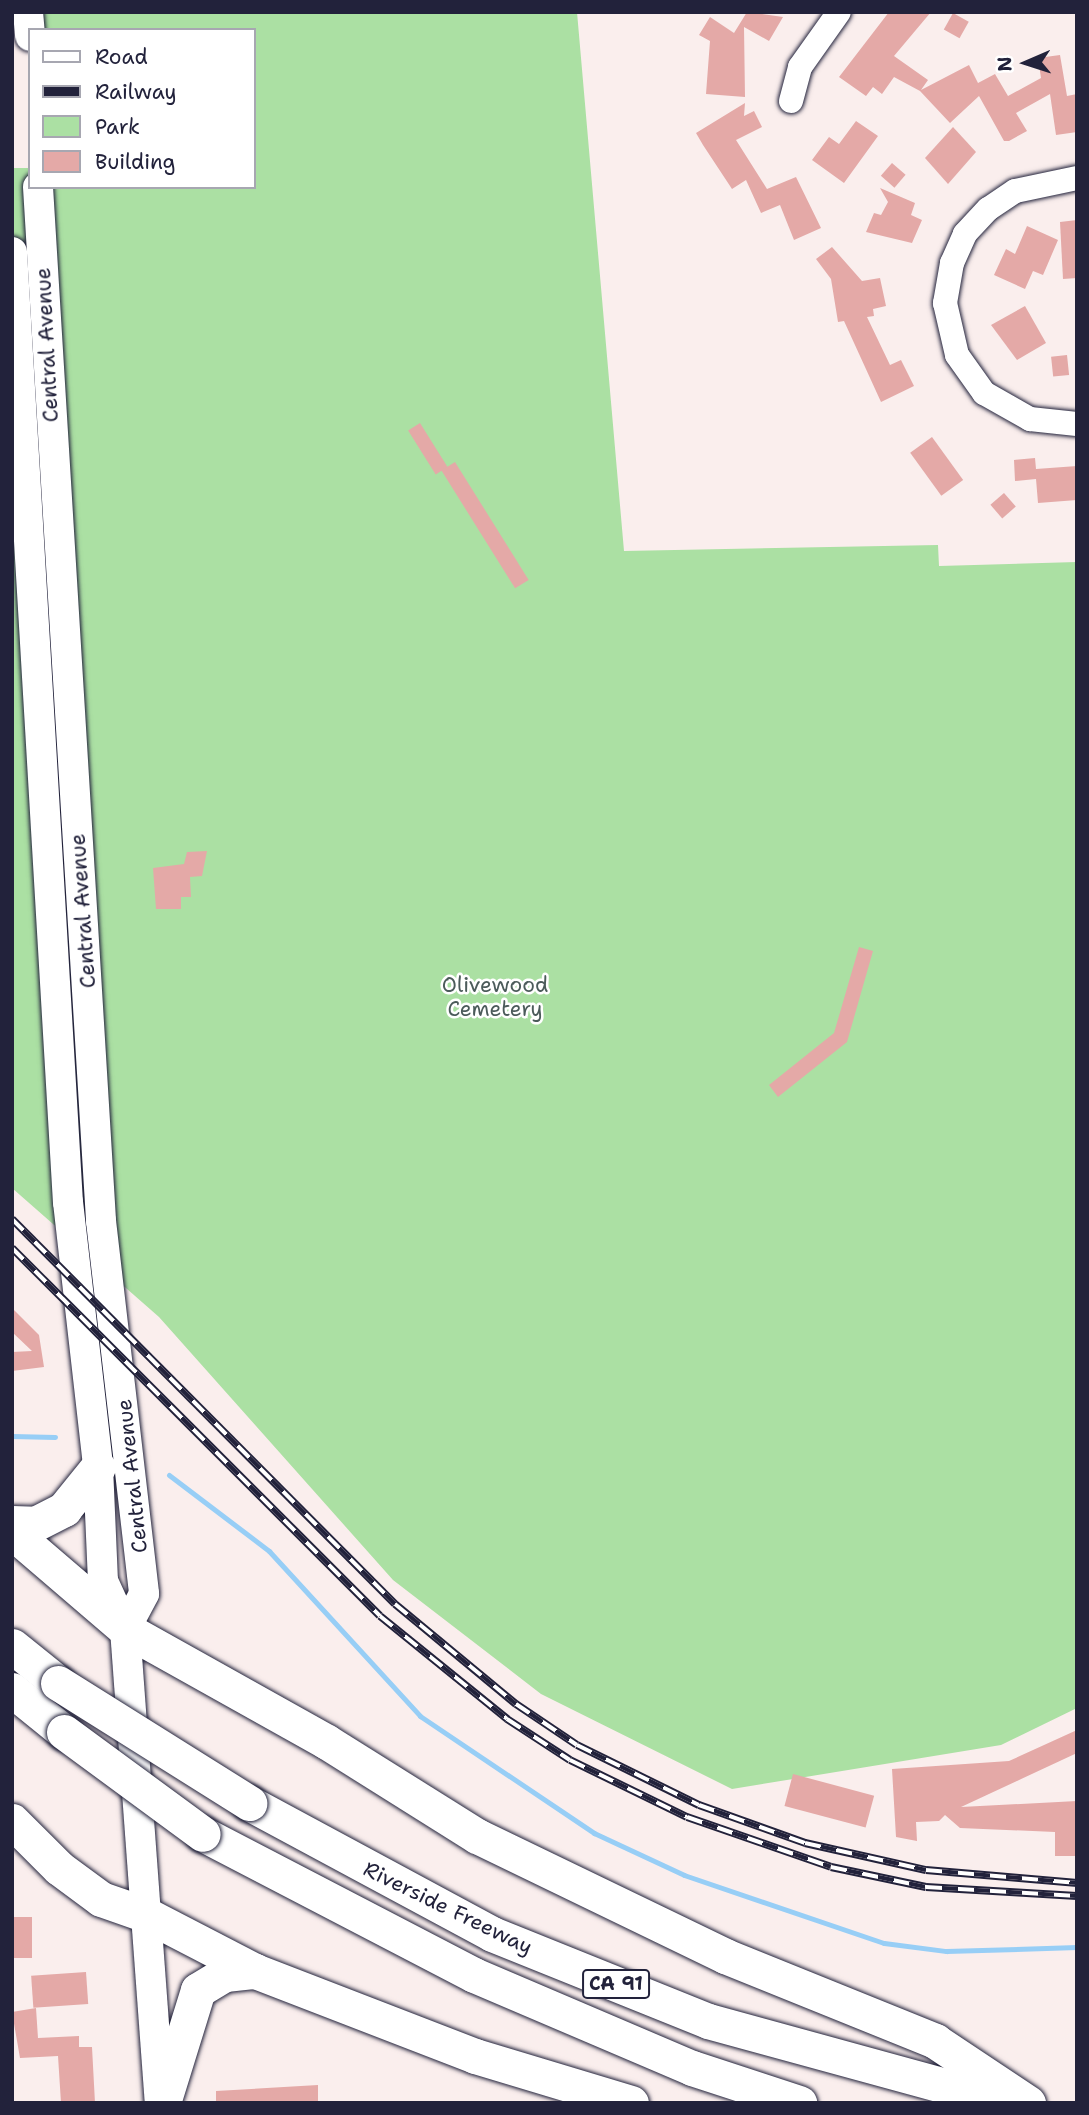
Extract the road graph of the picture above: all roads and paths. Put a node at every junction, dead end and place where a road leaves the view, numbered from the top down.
1 (839, 12) edge
2 (791, 101) dead end
3 (1077, 178) edge
4 (38, 189) edge
5 (12, 252) edge
6 (1077, 424) edge
7 (98, 1467) junction
8 (12, 1523) edge
9 (12, 1532) edge
10 (125, 1629) junction
11 (12, 1646) edge
12 (12, 1690) edge
13 (12, 1821) edge
14 (147, 1916) junction
15 (255, 1971) junction
16 (161, 2103) edge
17 (631, 2103) edge
18 (799, 2103) edge
19 (1007, 2103) edge
20 (1028, 2103) edge

1 - 2 street
3 - 6 street
4 - 10 main road, Central Avenue
5 - 7 main road, Central Avenue
7 - 8 highway
7 - 10 main road, Central Avenue
9 - 10 highway
10 - 14 main road, Central Avenue
10 - 20 highway
11 - 19 highway, Riverside Freeway / CA 91, bridge
12 - 18 highway, CA 91, bridge
13 - 14 highway
14 - 15 highway
14 - 16 main road, Central Avenue
15 - 16 highway
15 - 17 highway

